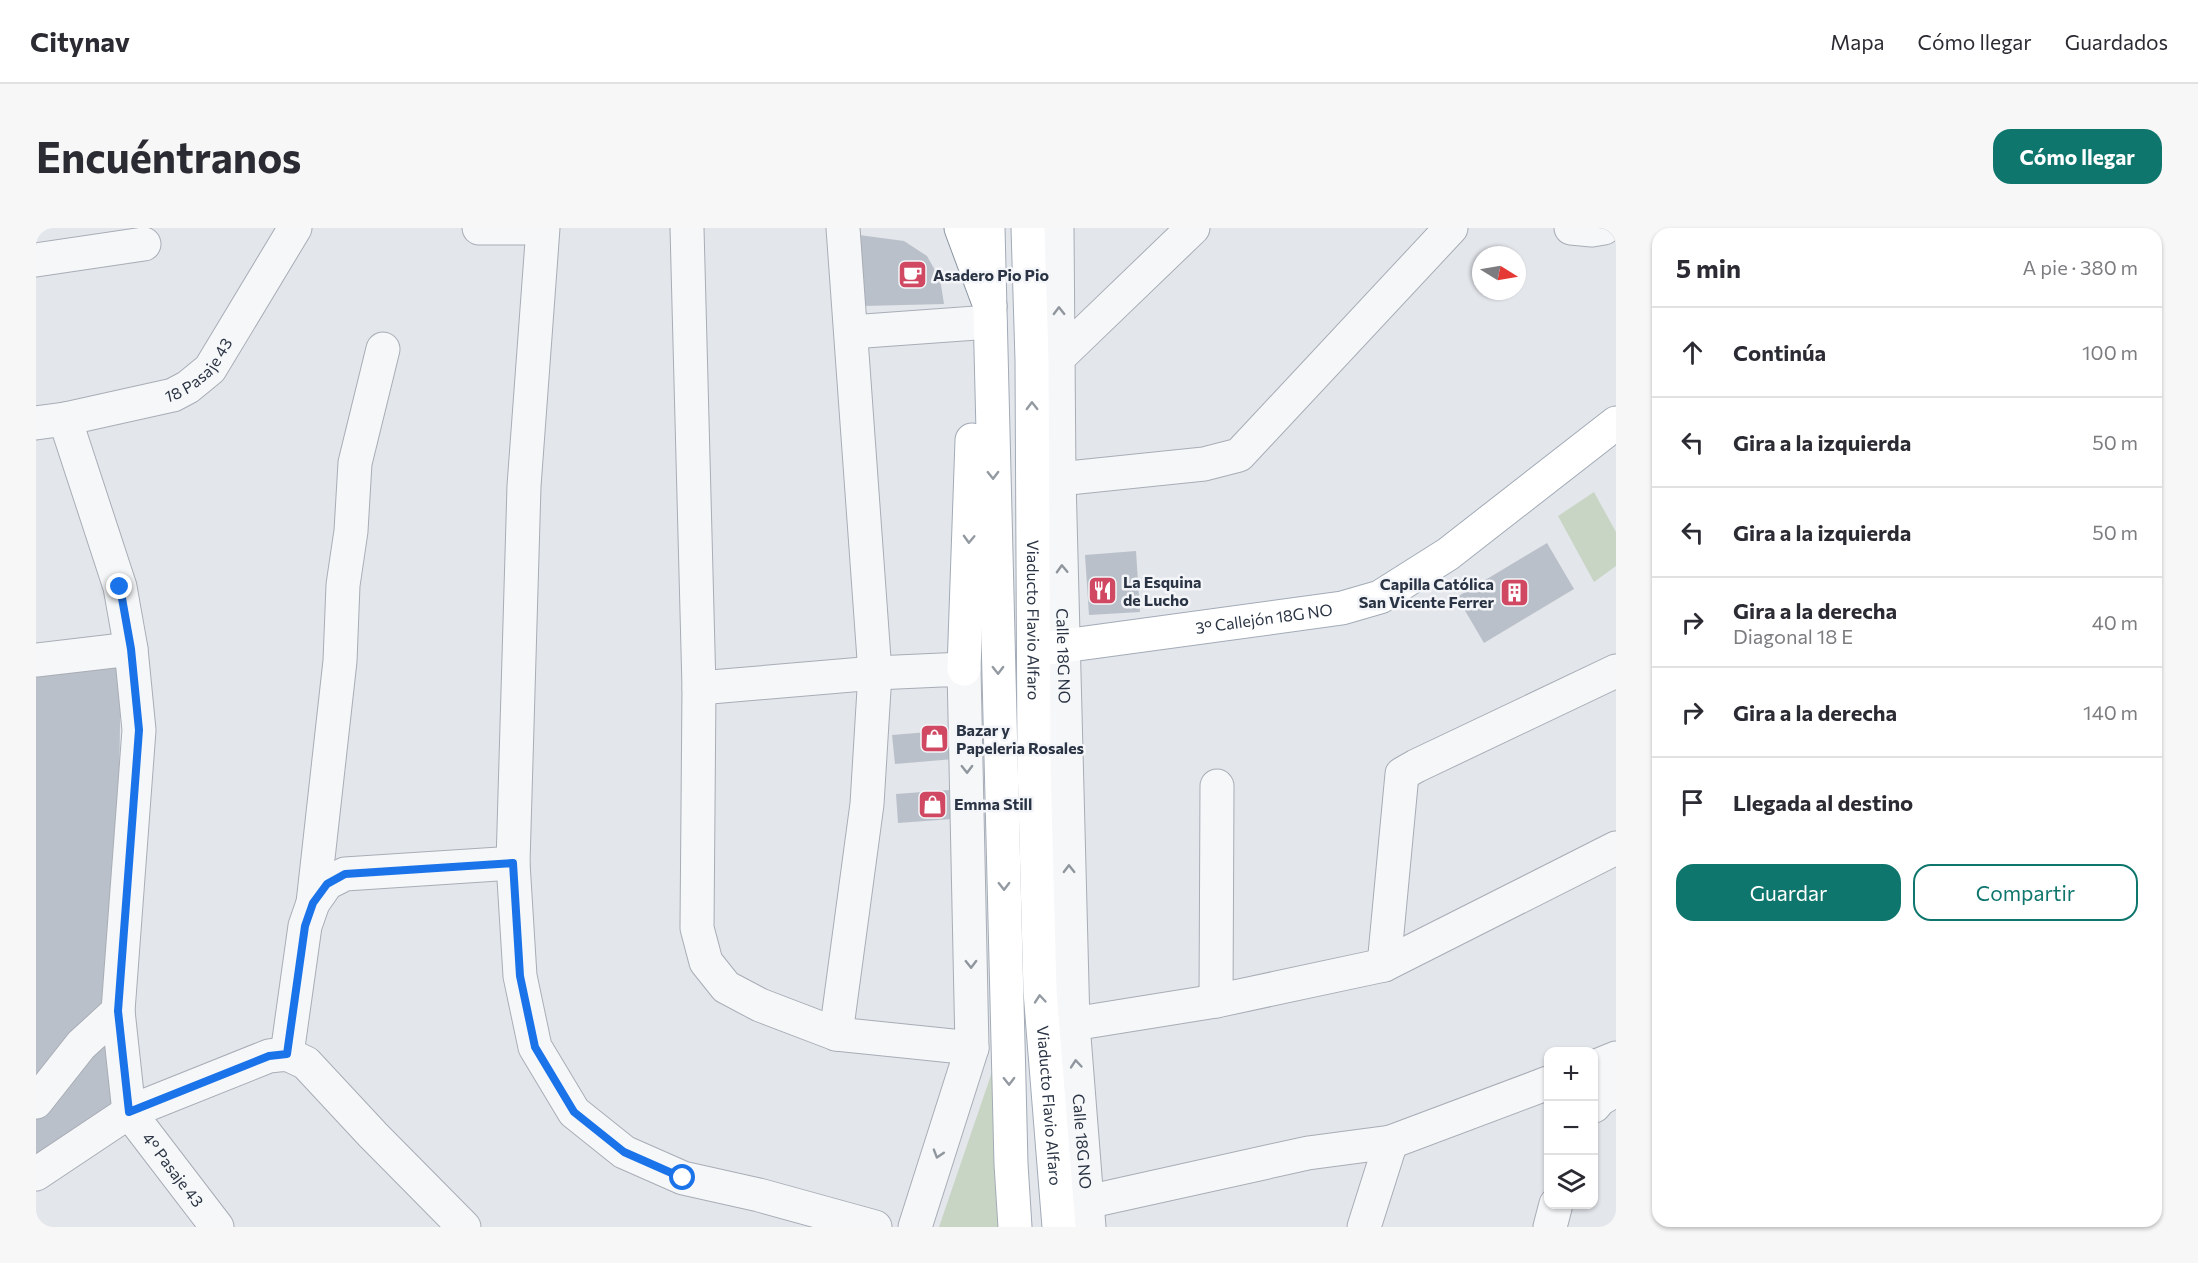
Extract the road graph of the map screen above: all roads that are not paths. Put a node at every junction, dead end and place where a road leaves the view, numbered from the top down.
1 (295, 228) edge
2 (479, 228) edge
3 (523, 228) edge
4 (543, 228) edge
5 (687, 228) edge
6 (843, 228) edge
7 (961, 228) edge
8 (988, 228) edge
9 (1028, 228) edge
10 (1057, 228) edge
11 (1193, 228) edge
12 (1451, 228) edge
13 (1571, 228) edge
14 (1604, 228) edge
15 (144, 244) dead end
16 (36, 260) edge
17 (990, 322) junction
18 (851, 332) junction
19 (383, 349) dead end
20 (1059, 357) junction
21 (50, 421) edge
22 (1613, 432) edge
23 (1059, 479) junction
24 (131, 649) junction
25 (1049, 649) junction
26 (36, 660) edge
27 (964, 669) junction
28 (875, 673) junction
29 (1614, 678) edge
30 (699, 688) junction
31 (1217, 786) dead end
32 (1616, 848) edge
33 (513, 863) junction
34 (313, 903) junction
35 (1384, 965) junction
36 (1216, 1001) junction
37 (118, 1011) junction
38 (1073, 1024) junction
39 (836, 1034) junction
40 (972, 1048) junction
41 (1616, 1058) edge
42 (297, 1059) junction
43 (1598, 1064) edge
44 (1544, 1085) edge
45 (1616, 1090) edge
46 (1598, 1101) edge
47 (36, 1102) edge
48 (129, 1112) junction
49 (1391, 1142) junction
50 (36, 1174) edge
51 (1555, 1209) edge
52 (1088, 1214) edge
53 (217, 1227) edge
54 (464, 1227) edge
55 (875, 1227) edge
56 (915, 1227) edge
57 (1015, 1227) edge
58 (1059, 1227) edge
59 (1364, 1227) edge
60 (1550, 1227) edge

1 - 21 street, 18 Pasaje 43
2 - 3 street
4 - 33 street
5 - 30 street
6 - 18 street
7 - 17 main road
8 - 17 main road
25 -> 9 main road, Viaducto Flavio Alfaro
20 -> 10 street, Calle 18G NO
11 - 20 street
12 - 23 street
13 - 14 street
15 - 16 street
17 - 18 street
17 -> 27 main road
17 -> 57 main road
18 - 28 street
19 - 34 street
20 - 23 street, Calle 18G NO
21 - 24 street
22 - 25 main road, 3° Callejón 18G NO
25 -> 23 street, Calle 18G NO
24 - 26 street
24 - 37 street
38 -> 25 street, Calle 18G NO
58 -> 25 main road, Viaducto Flavio Alfaro
27 - 28 street
27 -> 40 street
28 - 30 street
28 - 39 street
29 - 35 street
30 - 39 street
31 - 36 street
32 - 35 street
33 - 34 street
33 - 55 street
34 - 42 street
35 - 36 street
36 - 38 street
37 - 47 street
37 - 48 street
52 -> 38 street, Calle 18G NO
39 - 40 street
40 -> 56 street
41 - 43 street
42 - 48 street
42 - 54 street
44 - 49 street
45 - 46 street
48 - 50 street
48 - 53 street, 4° Pasaje 43
49 - 52 street
49 - 59 street
51 - 60 street

